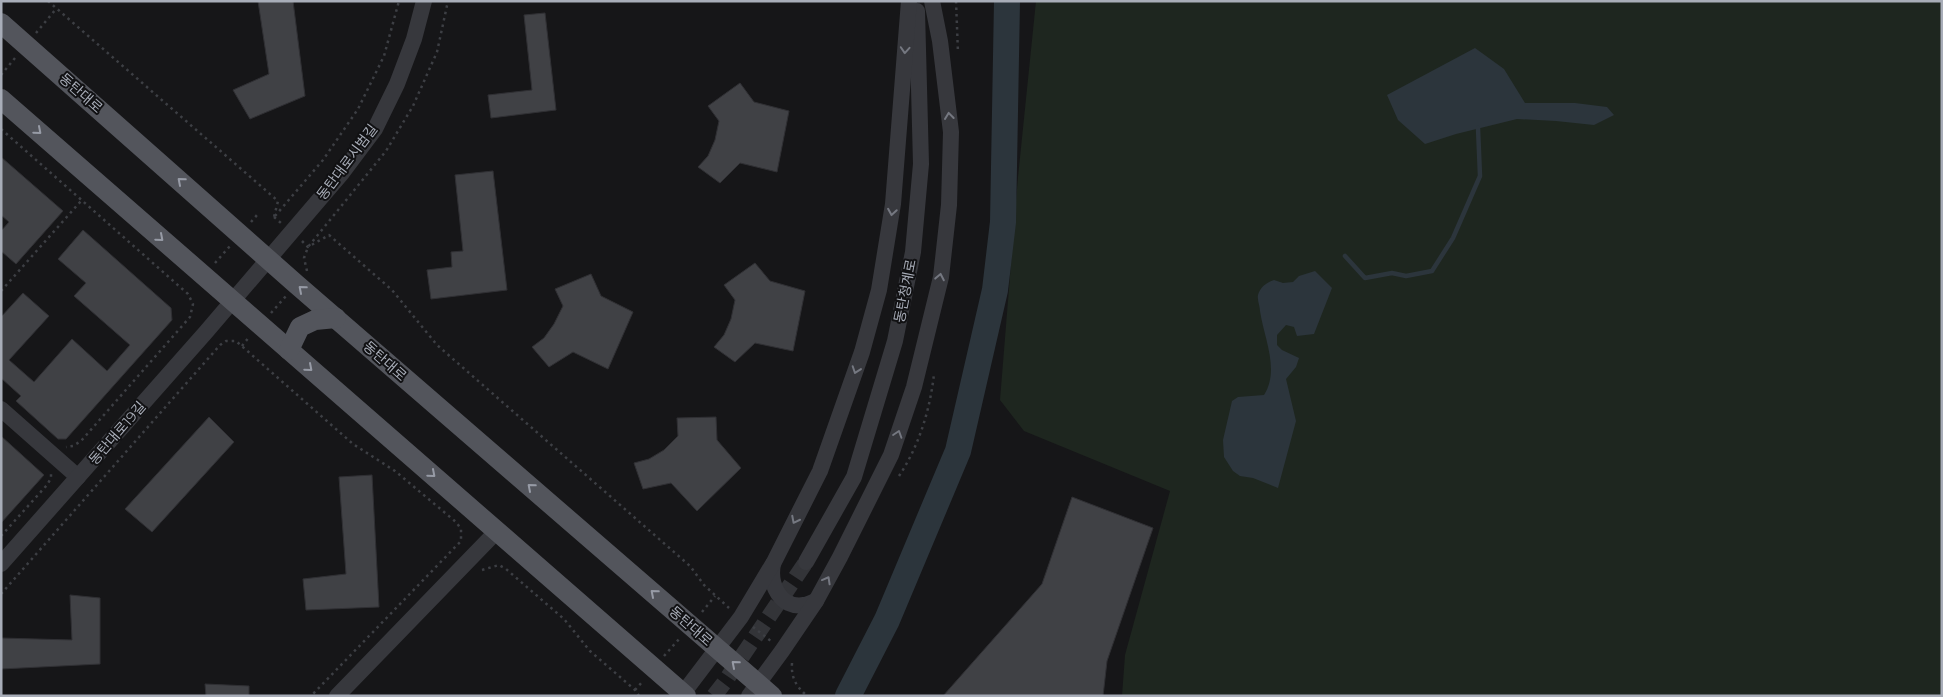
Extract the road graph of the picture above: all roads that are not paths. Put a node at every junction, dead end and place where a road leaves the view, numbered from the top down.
1 (424, 1) edge
2 (909, 1) edge
3 (917, 1) edge
4 (932, 1) edge
5 (2, 26) edge
6 (1, 99) edge
7 (268, 259) junction
8 (232, 300) junction
9 (336, 318) junction
10 (289, 350) junction
11 (1, 409) edge
12 (78, 477) junction
13 (497, 531) junction
14 (774, 562) junction
15 (806, 562) tunnel mouth
16 (1, 564) edge
17 (816, 601) junction
18 (717, 648) junction
19 (759, 692) edge
20 (684, 695) edge
21 (337, 696) edge

1 - 7 street, 동탄대로시범길
2 -> 14 street
3 - 15 street, 동탄청계로
17 -> 4 street
7 -> 5 main road, 동탄대로
6 -> 8 main road
7 - 8 street, 동탄대로시범길
9 -> 7 main road, 동탄대로
8 - 10 main road
8 - 12 street, 동탄대로19길
9 - 10 main road
18 -> 9 main road, 동탄대로
10 -> 13 main road
11 - 12 street
12 - 16 street, 동탄대로19길
13 - 20 main road
13 - 21 street
14 - 17 street
14 - 18 street
17 - 19 street
19 -> 18 main road, 동탄대로
18 - 20 street

